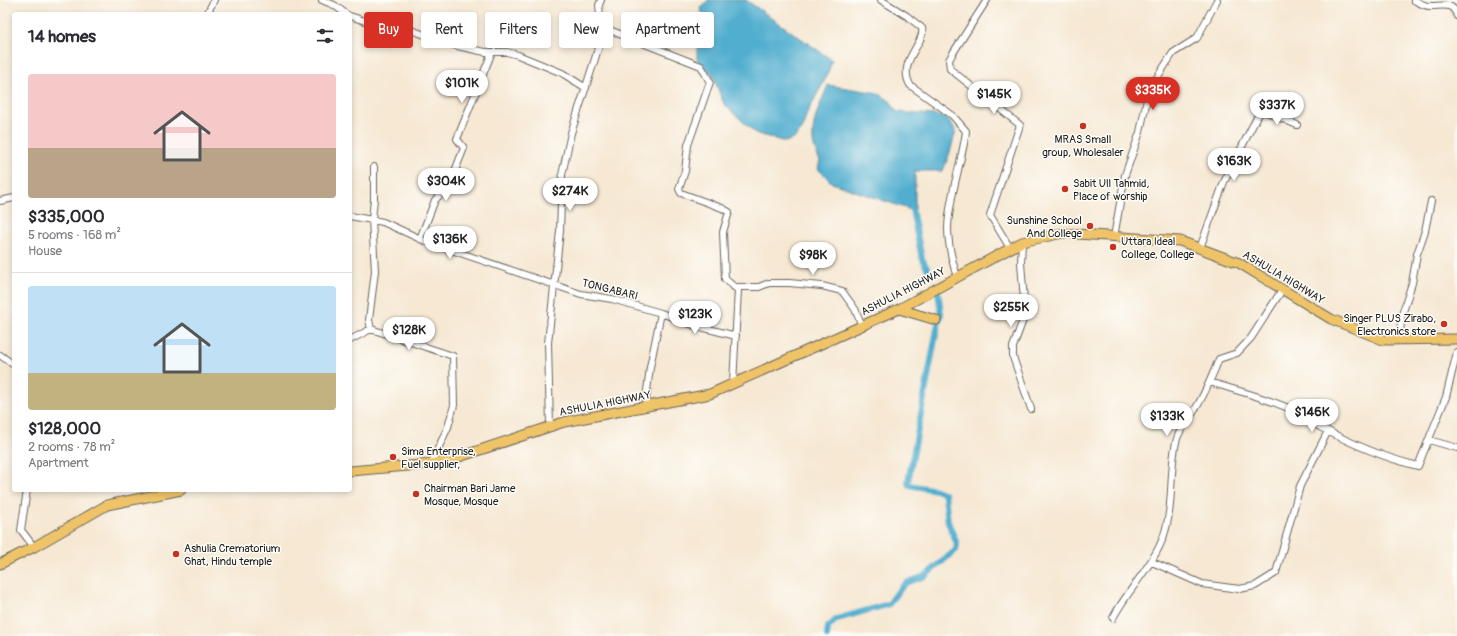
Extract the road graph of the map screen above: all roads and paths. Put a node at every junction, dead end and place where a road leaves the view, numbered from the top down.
1 (214, 0) edge
2 (322, 0) edge
3 (601, 0) edge
4 (881, 0) edge
5 (987, 0) edge
6 (1217, 0) edge
7 (1414, 0) edge
8 (208, 12) edge
9 (343, 12) edge
10 (601, 12) edge
11 (1457, 16) edge
12 (352, 17) edge
13 (613, 31) edge
14 (599, 48) edge
15 (492, 52) junction
16 (586, 88) junction
17 (1297, 125) dead end
18 (374, 167) dead end
19 (12, 198) edge
20 (0, 201) edge
21 (1431, 201) dead end
22 (352, 216) edge
23 (372, 220) junction
24 (1114, 237) junction
25 (420, 239) junction
26 (1022, 242) junction
27 (1010, 248) junction
28 (1200, 248) junction
29 (957, 277) junction
30 (555, 284) junction
31 (734, 287) junction
32 (1282, 290) junction
33 (899, 309) junction
34 (661, 313) junction
35 (936, 320) dead end
36 (862, 326) junction
37 (371, 329) junction
38 (736, 336) junction
39 (1457, 338) edge
40 (352, 339) edge
41 (1400, 340) junction
42 (1457, 352) edge
43 (0, 355) edge
44 (12, 364) edge
45 (1210, 382) junction
46 (733, 384) junction
47 (645, 407) junction
48 (1031, 409) dead end
49 (550, 427) junction
50 (1328, 431) junction
51 (1430, 440) junction
52 (1457, 448) edge
53 (432, 464) junction
54 (352, 471) edge
55 (27, 492) edge
56 (170, 492) edge
57 (34, 547) junction
58 (1152, 562) junction
59 (0, 564) edge
60 (1113, 618) dead end

1 - 8 street
2 - 9 street
3 - 10 street
4 - 29 street
5 - 27 street
6 - 24 street
7 - 11 street
12 - 15 street
13 - 31 street
14 - 16 street
15 - 16 street
15 - 25 street
16 - 30 street
17 - 28 street
18 - 23 street
19 - 20 street
21 - 41 street
22 - 23 street, TONGABARI
23 - 25 street, TONGABARI
23 - 37 street
24 - 26 highway, ASHULIA HIGHWAY
24 - 28 highway, ASHULIA HIGHWAY
25 - 30 street, TONGABARI
26 - 27 highway, ASHULIA HIGHWAY
26 - 48 street
27 - 29 highway, ASHULIA HIGHWAY
28 - 32 highway, ASHULIA HIGHWAY
29 - 33 highway, ASHULIA HIGHWAY
30 - 34 street, TONGABARI
30 - 49 street
31 - 36 street
31 - 38 street
32 - 41 highway, ASHULIA HIGHWAY
32 - 45 street
33 - 35 highway
33 - 36 highway, ASHULIA HIGHWAY
34 - 38 street, TONGABARI
34 - 47 street
36 - 46 highway, ASHULIA HIGHWAY
37 - 40 street
37 - 53 street
38 - 46 street
39 - 41 highway, ASHULIA HIGHWAY
42 - 51 street
43 - 44 street
45 - 50 street
45 - 58 street
46 - 47 highway, ASHULIA HIGHWAY
47 - 49 highway, ASHULIA HIGHWAY
49 - 53 highway, ASHULIA HIGHWAY
50 - 51 street
50 - 58 street
51 - 52 street
53 - 54 highway, ASHULIA HIGHWAY
55 - 57 street
56 - 57 highway
57 - 59 highway
58 - 60 street

